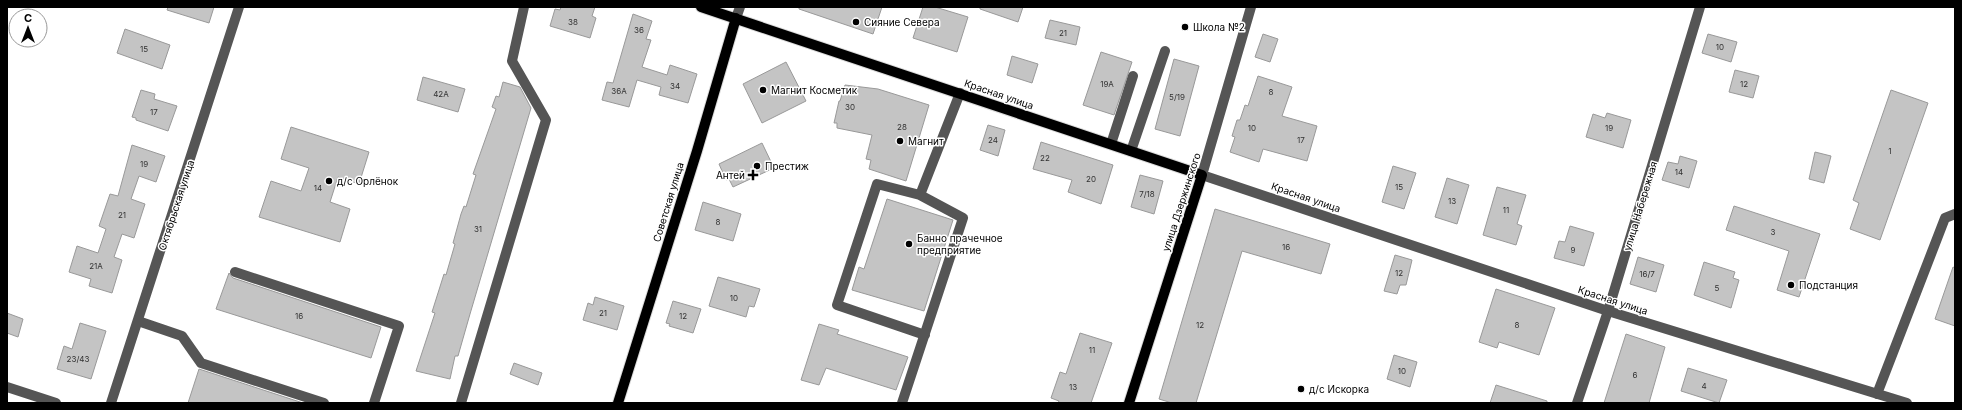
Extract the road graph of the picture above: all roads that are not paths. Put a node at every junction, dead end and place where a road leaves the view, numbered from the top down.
1 (239, 7) edge
2 (524, 7) edge
3 (700, 7) edge
4 (740, 7) edge
5 (1251, 7) edge
6 (1700, 7) edge
7 (736, 18) junction
8 (1165, 51) dead end
9 (1133, 76) dead end
10 (960, 93) junction
11 (1111, 144) junction
12 (1131, 151) junction
13 (1202, 175) junction
14 (920, 195) junction
15 (1955, 214) edge
16 (235, 272) dead end
17 (1608, 311) junction
18 (138, 321) junction
19 (925, 334) junction
20 (7, 387) edge
21 (1876, 394) junction
22 (56, 403) edge
23 (111, 403) edge
24 (324, 403) edge
25 (374, 403) edge
26 (461, 403) edge
27 (618, 403) edge
28 (902, 403) edge
29 (1129, 403) edge
30 (1577, 403) edge
31 (1907, 403) edge

1 - 18 street, Октябрьская улица
2 - 26 street
3 - 7 main road, Красная улица
4 - 7 street, Советская улица
5 - 13 street, улица Дзержинского
6 - 17 street, улица Набережная
7 - 10 main road, Красная улица
7 - 27 main road, Советская улица
8 - 12 street
9 - 11 street
10 - 11 main road, Красная улица
10 - 14 street
11 - 12 main road, Красная улица
12 - 13 main road, Красная улица
13 - 17 street, Красная улица
13 - 29 main road, улица Дзержинского
14 - 19 street
14 - 19 street
15 - 21 street
16 - 25 street
17 - 21 street, Красная улица
17 - 30 street, улица Набережная
18 - 23 street, Октябрьская улица
18 - 24 street
19 - 28 street
20 - 22 street
21 - 31 street, Красная улица

